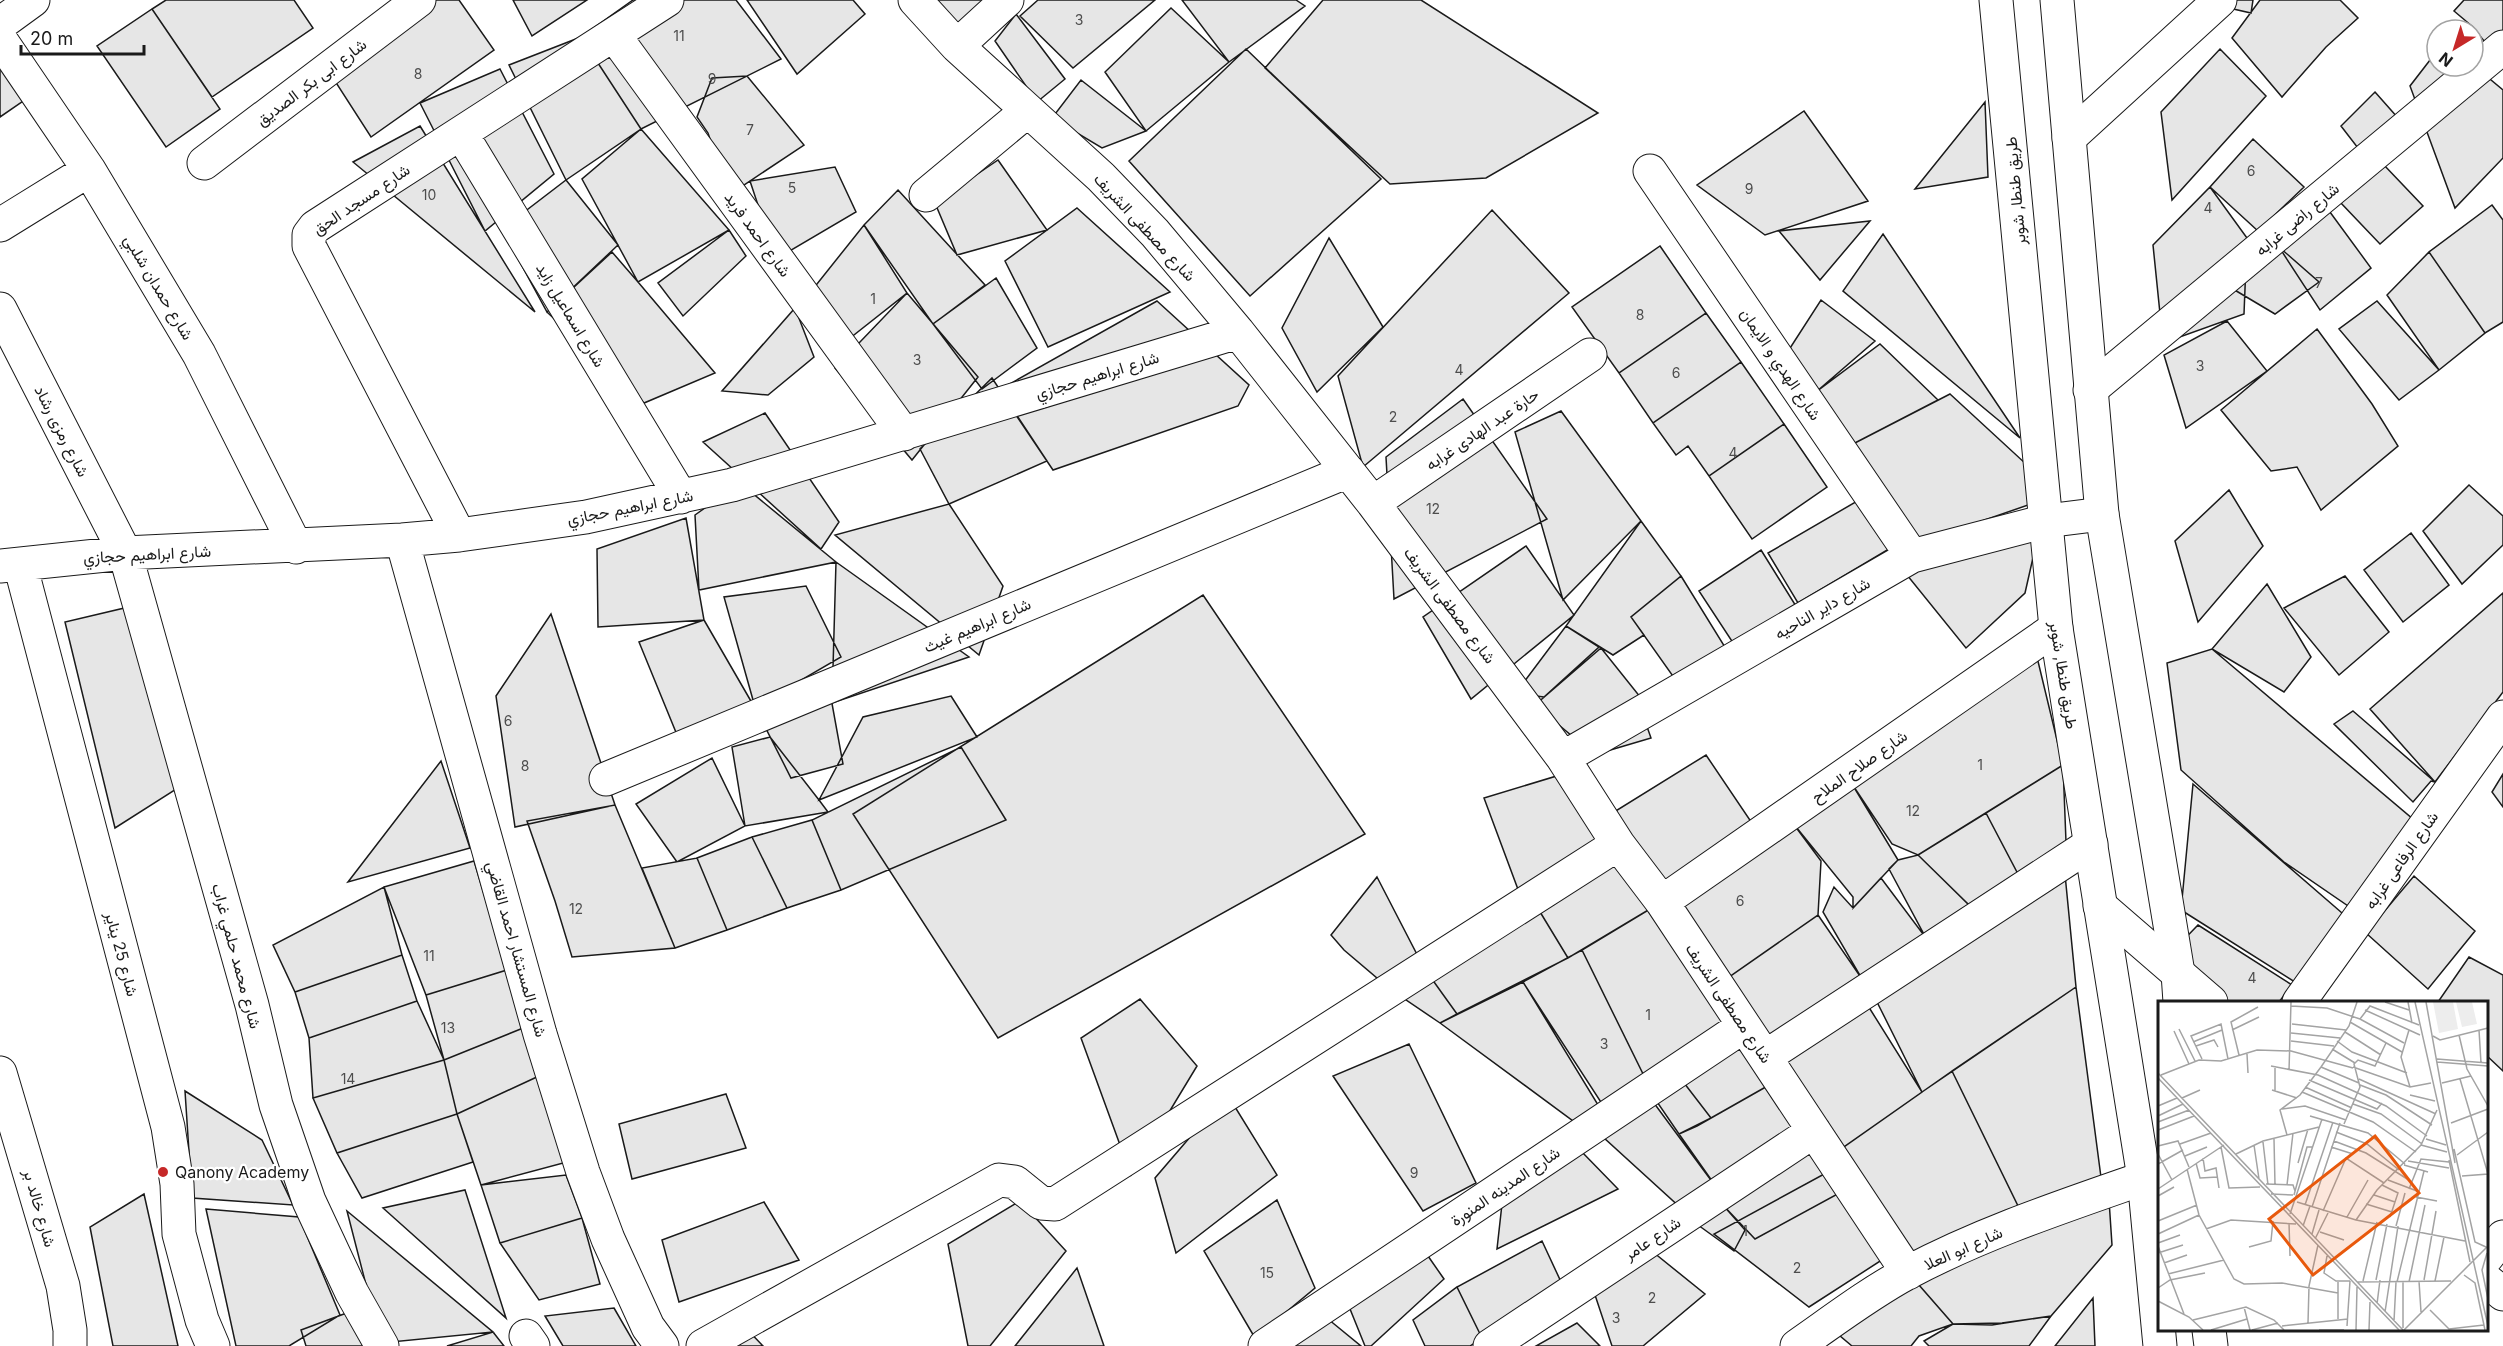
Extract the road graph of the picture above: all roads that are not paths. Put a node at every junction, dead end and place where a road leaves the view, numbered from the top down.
1 (33, 0) edge
2 (418, 0) edge
3 (667, 0) edge
4 (915, 0) edge
5 (1007, 0) edge
6 (1996, 0) edge
7 (2057, 0) edge
8 (2220, 0) edge
9 (0, 24) edge
10 (614, 35) junction
11 (0, 39) edge
12 (957, 46) junction
13 (2503, 47) edge
14 (1027, 111) junction
15 (461, 133) junction
16 (2069, 138) junction
17 (204, 163) dead end
18 (89, 170) junction
19 (1650, 171) dead end
20 (926, 195) dead end
21 (0, 225) edge
22 (0, 309) edge
23 (1238, 332) junction
24 (1590, 355) dead end
25 (2090, 390) junction
26 (904, 434) junction
27 (1348, 471) junction
28 (681, 497) junction
29 (1373, 503) junction
30 (2102, 514) junction
31 (2046, 521) junction
32 (459, 535) junction
33 (402, 540) junction
34 (296, 547) junction
35 (125, 553) junction
36 (1912, 556) junction
37 (10, 565) edge
38 (2056, 628) junction
39 (2503, 717) edge
40 (1563, 758) junction
41 (606, 779) dead end
42 (2091, 843) junction
43 (1618, 844) junction
44 (1662, 902) junction
45 (2100, 906) junction
46 (2179, 988) edge
47 (2209, 1001) edge
48 (2300, 1001) edge
49 (1744, 1026) junction
50 (1765, 1057) junction
51 (0, 1072) edge
52 (1814, 1131) junction
53 (2144, 1178) junction
54 (2503, 1237) edge
55 (2488, 1257) edge
56 (1908, 1273) junction
57 (2488, 1281) edge
58 (2503, 1294) edge
59 (2158, 1325) edge
60 (2159, 1331) edge
61 (2209, 1331) edge
62 (1807, 1343) edge
63 (70, 1346) edge
64 (213, 1346) edge
65 (382, 1346) edge
66 (662, 1346) edge
67 (703, 1346) edge
68 (1265, 1346) edge
69 (1490, 1346) edge
70 (2160, 1346) edge
71 (2211, 1346) edge

1 - 9 street
2 - 17 street, شارع ابى بكر الصديق
3 - 10 street, شارع مسجد الحق
4 - 12 street, شارع مصطفى الشريف
5 - 12 street
6 - 31 street, طريق طنطا, شوبر
7 - 16 street
8 - 16 street
10 - 15 street, شارع مسجد الحق
10 - 26 street, شارع احمد فريد
11 - 18 street, شارع حمدان شلبي
12 - 14 street, شارع مصطفى الشريف
13 - 25 street, شارع راضى غرابه
14 - 20 street
14 - 23 street, شارع مصطفى الشريف
15 - 28 street, شارع اسماعيل زايد
15 - 32 street, شارع مسجد الحق
16 - 25 street
18 - 21 street
18 - 34 street, شارع حمدان شلبي
19 - 36 street, شارع الهدي و الايمان
22 - 35 street, شارع رمزى رشاد
23 - 26 street, شارع ابراهيم حجازي
23 - 27 street, شارع مصطفى الشريف
24 - 29 street, حارة عبد الهادى غرابه
25 - 30 street
26 - 28 street, شارع ابراهيم حجازي
27 - 29 street, شارع مصطفى الشريف
27 - 41 street, شارع ابراهيم غيث
28 - 32 street, شارع ابراهيم حجازي
29 - 40 street, شارع مصطفى الشريف
30 - 31 street, شارع داير الناحيه
30 - 46 street
31 - 36 street, شارع داير الناحيه
31 - 38 street, طريق طنطا, شوبر
32 - 33 street, شارع ابراهيم حجازي
33 - 34 street, شارع ابراهيم حجازي
33 - 66 street, شارع المستشار احمد القاضي
34 - 35 street, شارع ابراهيم حجازي
35 - 37 street, شارع ابراهيم حجازي
35 - 65 street, شارع محمد حلمي غراب
36 - 40 street, شارع داير الناحيه
37 - 64 street, شارع 25 يناير
38 - 42 street, طريق طنطا, شوبر
38 - 44 street, شارع صلاح الملاح
39 - 48 street, شارع الرفاعى غرابه
40 - 43 street, شارع مصطفى الشريف
42 - 45 street, طريق طنطا, شوبر
42 - 50 street
43 - 44 street, شارع مصطفى الشريف
43 - 67 street
44 - 49 street, شارع مصطفى الشريف
45 - 46 street
45 - 53 street, طريق طنطا, شوبر
46 - 47 street
49 - 50 street, شارع مصطفى الشريف
49 - 68 street, شارع المدينه المنورة
50 - 52 street, شارع مصطفى الشريف
51 - 63 street, شارع خالد بر
52 - 56 street, شارع مصطفى الشريف
52 - 69 street, شارع عامر
53 - 56 street, شارع ابو العلا
53 - 59 street, طريق طنطا, شوبر
54 - 55 street
56 - 62 street, شارع ابو العلا
57 - 58 street
60 - 70 street, طريق طنطا, شوبر
61 - 71 street

